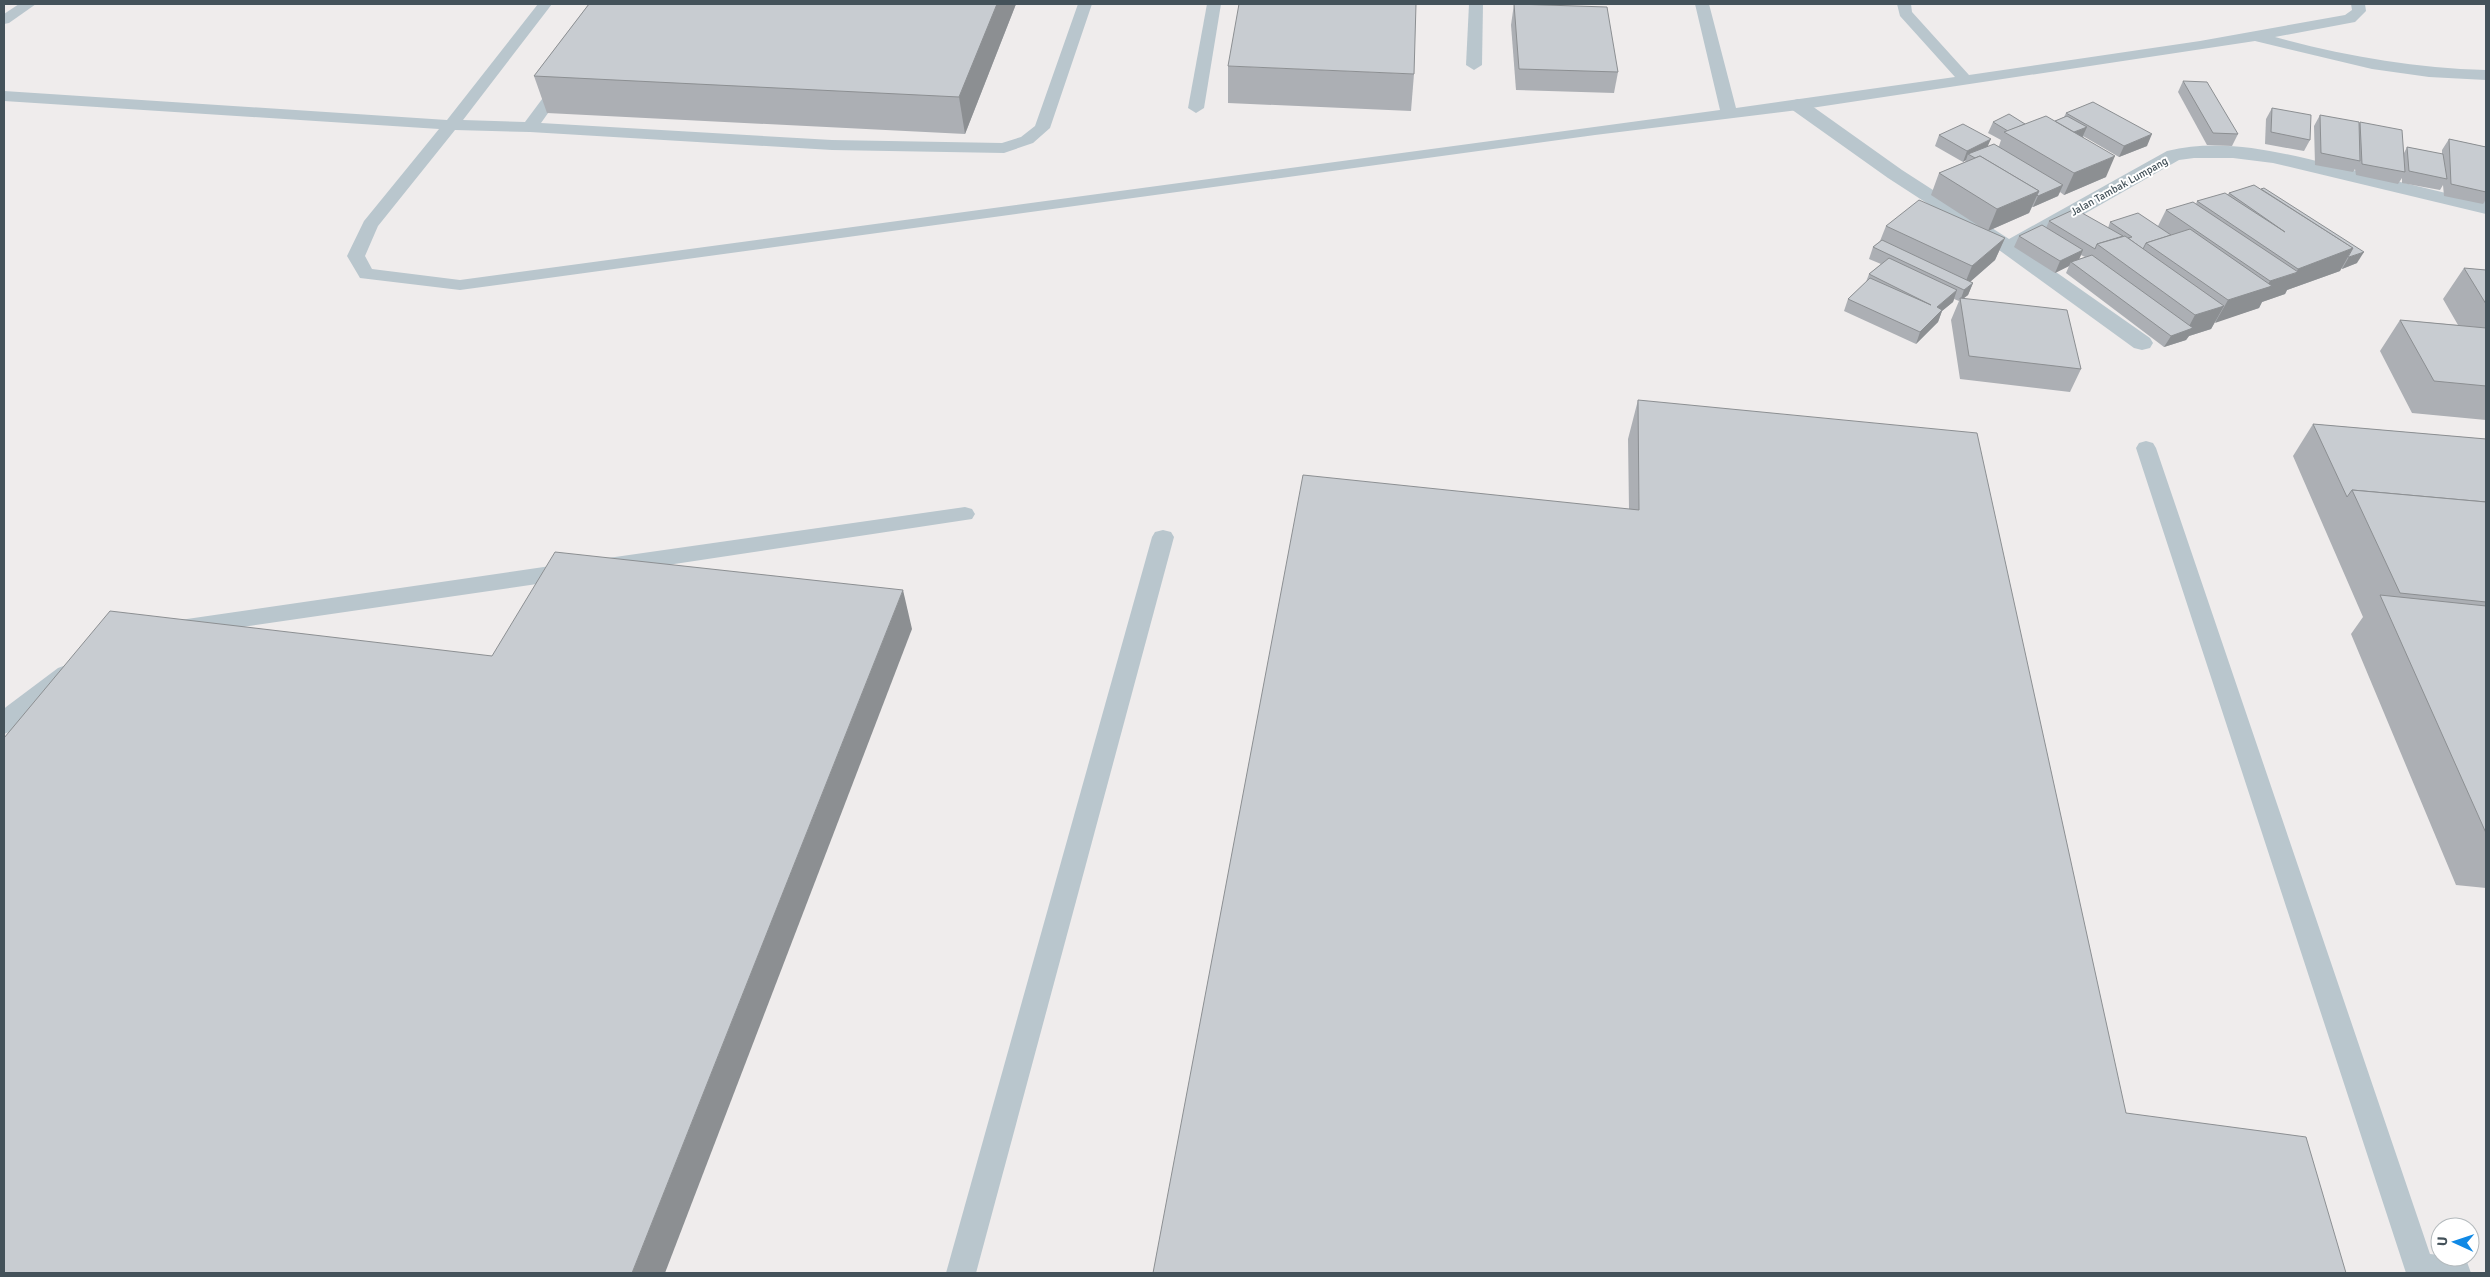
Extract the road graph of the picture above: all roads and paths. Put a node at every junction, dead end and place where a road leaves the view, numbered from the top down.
1 (29, 4) edge
2 (545, 4) edge
3 (1085, 4) edge
4 (1214, 4) edge
5 (1476, 4) edge
6 (1702, 4) edge
7 (1904, 4) edge
8 (2358, 4) edge
9 (4, 20) edge
10 (2255, 37) junction
11 (1474, 65) dead end
12 (574, 66) edge
13 (2486, 75) edge
14 (1965, 80) junction
15 (4, 96) edge
16 (1798, 105) junction
17 (1196, 108) dead end
18 (1729, 113) junction
19 (451, 125) junction
20 (530, 128) junction
21 (2486, 208) edge
22 (2008, 248) junction
23 (2142, 342) dead end
24 (2146, 448) dead end
25 (964, 514) dead end
26 (1163, 537) dead end
27 (162, 632) edge
28 (80, 663) edge
29 (4, 725) edge
30 (2420, 1270) edge
31 (961, 1273) edge
32 (2456, 1273) edge

1 - 9 lane
2 - 19 lane
3 - 20 lane
4 - 17 lane
5 - 11 lane
6 - 18 lane
7 - 14 lane
8 - 10 lane
10 - 13 lane
10 - 14 lane
12 - 20 lane
14 - 16 lane
15 - 19 lane
16 - 18 lane
16 - 22 street
18 - 19 lane
19 - 20 lane
21 - 22 street, Jalan Tambak Lumpang
22 - 23 street
24 - 30 lane
25 - 27 lane
26 - 31 lane
28 - 29 lane
30 - 32 lane

